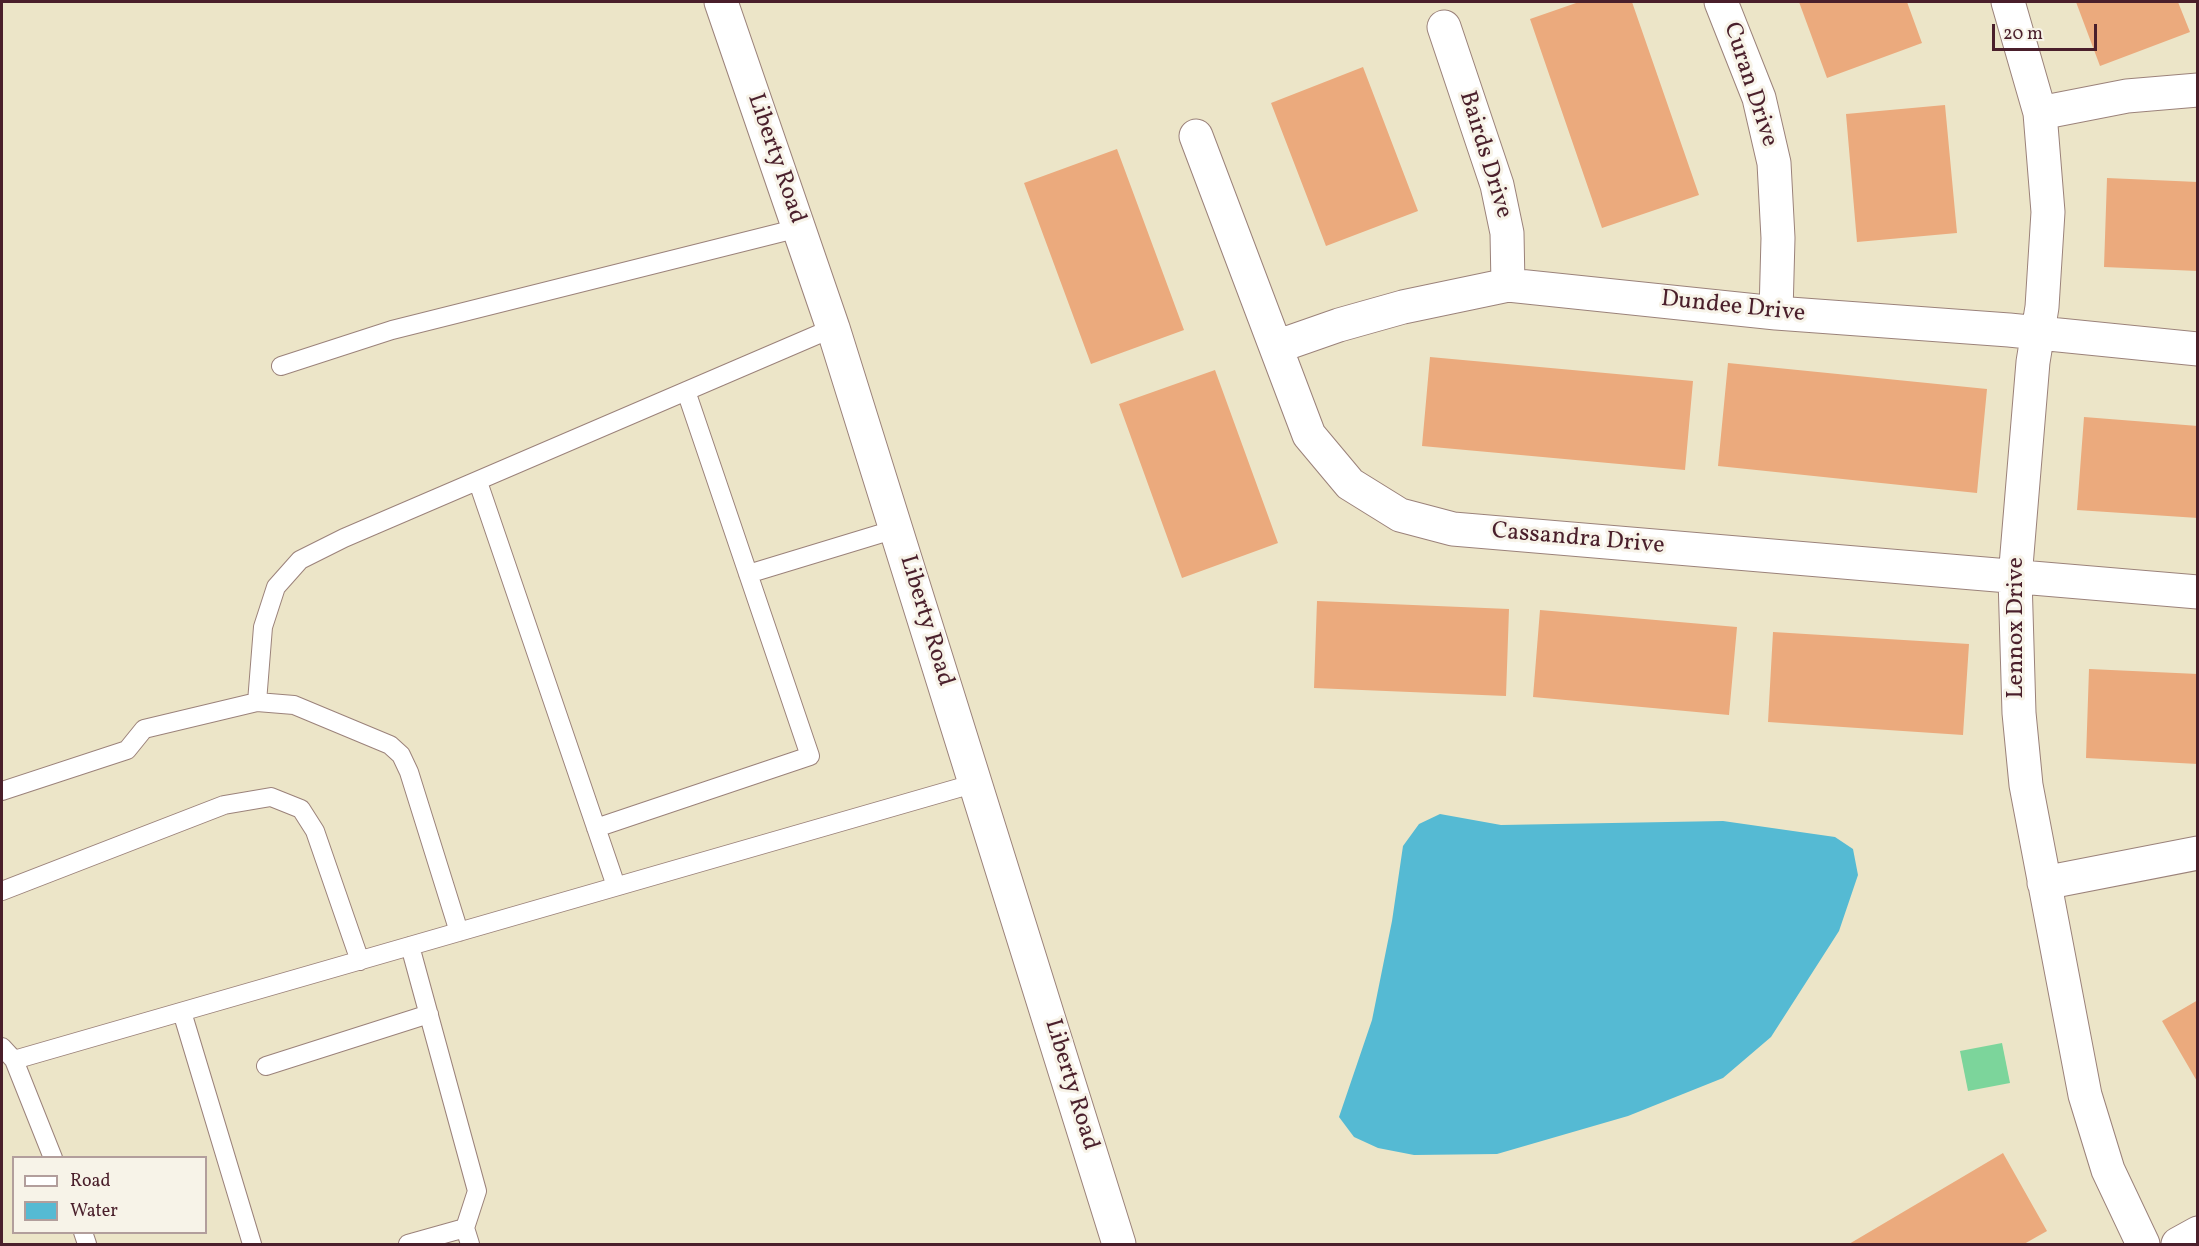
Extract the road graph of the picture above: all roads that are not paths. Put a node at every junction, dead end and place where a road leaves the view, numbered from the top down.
1 (721, 2) edge
2 (1721, 2) edge
3 (2008, 2) edge
4 (1444, 27) dead end
5 (2198, 90) edge
6 (2040, 113) junction
7 (1196, 136) dead end
8 (799, 228) junction
9 (1508, 285) junction
10 (1776, 313) junction
11 (832, 328) junction
12 (2038, 333) junction
13 (1276, 347) junction
14 (2198, 349) edge
15 (281, 366) dead end
16 (686, 392) junction
17 (478, 482) junction
18 (896, 529) junction
19 (748, 574) junction
20 (2015, 578) junction
21 (2198, 592) edge
22 (257, 702) junction
23 (976, 783) junction
24 (2, 791) edge
25 (596, 828) junction
26 (2198, 853) edge
27 (2044, 883) junction
28 (616, 886) junction
29 (2, 891) edge
30 (459, 932) junction
31 (410, 946) junction
32 (360, 961) junction
33 (182, 1012) junction
34 (429, 1014) junction
35 (8, 1053) edge
36 (266, 1066) dead end
37 (51, 1156) edge
38 (2198, 1233) edge
39 (467, 1236) edge
40 (252, 1245) edge
41 (408, 1245) edge
42 (1119, 1245) edge
43 (2143, 1245) edge
44 (2178, 1245) edge

1 - 8 street, Liberty Road
2 - 10 street, Curan Drive
3 - 6 street, Lennox Drive
4 - 9 street, Bairds Drive
5 - 6 street
6 - 12 street, Lennox Drive
7 - 13 street, Cassandra Drive
8 - 11 street, Liberty Road
8 - 15 lane
9 - 10 street, Dundee Drive
9 - 13 street, Dundee Drive
10 - 12 street, Dundee Drive
11 - 16 lane
11 - 18 street, Liberty Road
12 - 14 street, Dundee Drive
12 - 20 street, Lennox Drive
13 - 20 street, Cassandra Drive
16 - 17 lane
16 - 19 lane
17 - 22 lane
17 - 25 lane
18 - 19 lane
18 - 23 street, Liberty Road
19 - 25 lane
20 - 21 street, Cassandra Drive
20 - 27 street, Lennox Drive
22 - 24 lane
22 - 30 lane
23 - 28 lane
23 - 42 street, Liberty Road
25 - 28 lane
26 - 27 street
27 - 43 street, Lennox Drive
28 - 30 lane
29 - 32 lane
30 - 31 lane
31 - 32 lane
31 - 34 lane
32 - 33 lane
33 - 35 lane
33 - 40 lane
34 - 36 lane
34 - 39 lane
35 - 37 lane
38 - 44 street
39 - 41 lane

